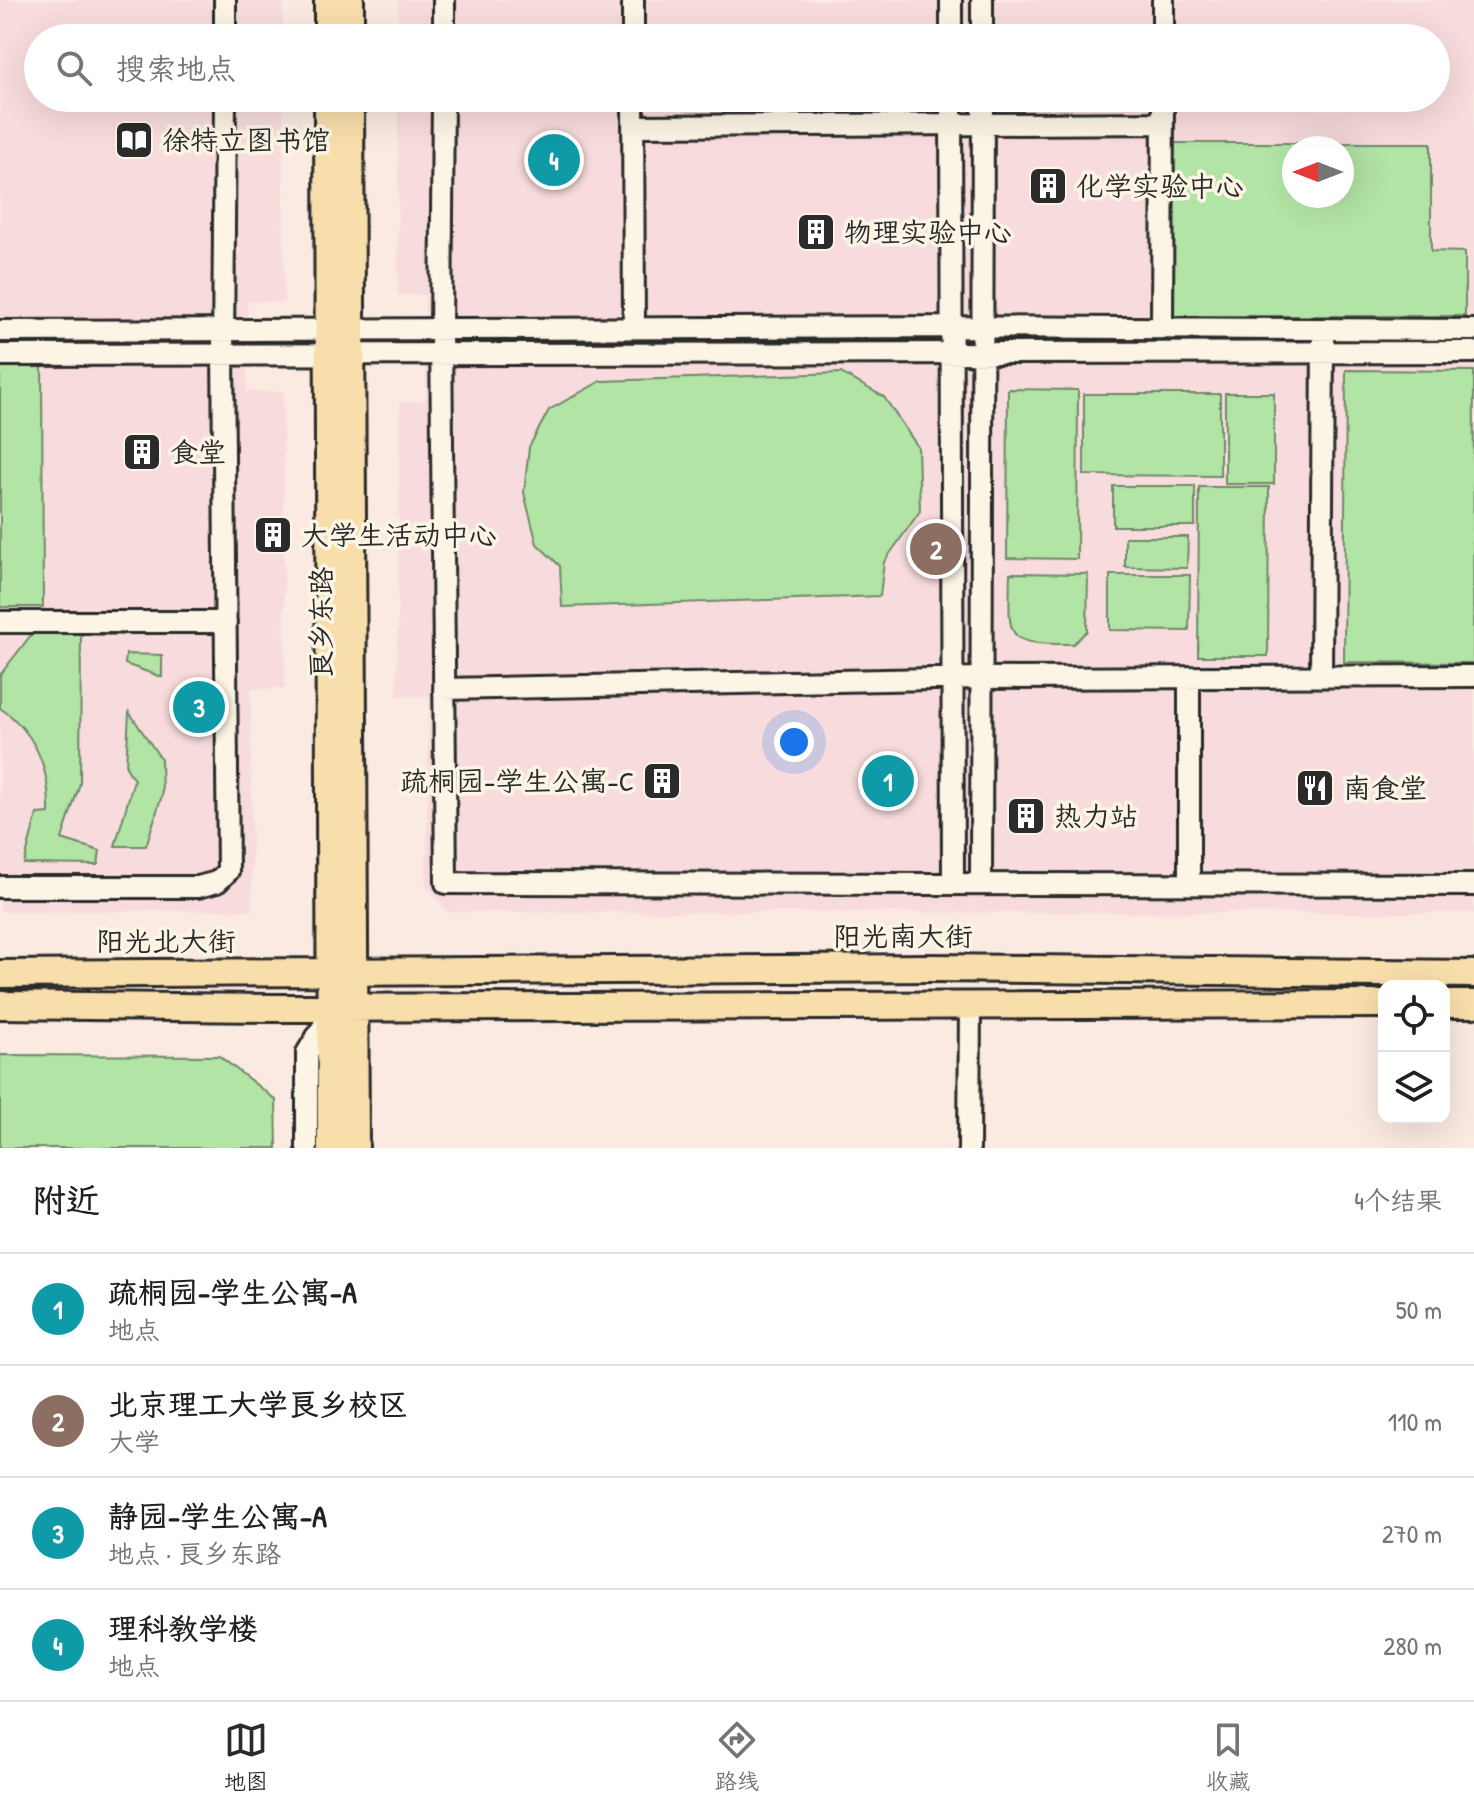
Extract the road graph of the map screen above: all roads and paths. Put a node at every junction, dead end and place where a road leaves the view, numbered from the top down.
1 (225, 0) edge
2 (328, 0) edge
3 (350, 0) edge
4 (444, 0) edge
5 (633, 0) edge
6 (951, 0) edge
7 (982, 0) edge
8 (1163, 0) edge
9 (225, 24) edge
10 (328, 24) edge
11 (350, 24) edge
12 (444, 24) edge
13 (633, 24) edge
14 (951, 24) edge
15 (982, 24) edge
16 (1163, 24) edge
17 (225, 112) edge
18 (329, 112) edge
19 (349, 112) edge
20 (442, 112) edge
21 (633, 112) edge
22 (952, 112) edge
23 (983, 112) edge
24 (1163, 112) edge
25 (1163, 123) junction
26 (952, 124) junction
27 (983, 124) junction
28 (633, 126) junction
29 (953, 327) junction
30 (982, 327) junction
31 (634, 328) junction
32 (1162, 328) junction
33 (1323, 329) junction
34 (1474, 330) edge
35 (0, 331) edge
36 (223, 331) junction
37 (433, 331) junction
38 (340, 342) junction
39 (953, 351) junction
40 (981, 351) junction
41 (1322, 352) junction
42 (1474, 352) edge
43 (223, 353) junction
44 (434, 353) junction
45 (0, 355) edge
46 (0, 622) edge
47 (226, 622) junction
48 (1321, 675) junction
49 (1474, 676) edge
50 (981, 678) junction
51 (1189, 678) junction
52 (953, 681) junction
53 (444, 689) junction
54 (953, 884) junction
55 (981, 884) junction
56 (1189, 884) junction
57 (1474, 885) edge
58 (0, 887) edge
59 (343, 970) junction
60 (0, 974) edge
61 (1474, 974) edge
62 (1378, 1004) edge
63 (1450, 1004) edge
64 (1474, 1004) edge
65 (0, 1005) edge
66 (970, 1005) junction
67 (338, 1009) junction
68 (307, 1148) edge
69 (331, 1148) edge
70 (355, 1148) edge
71 (969, 1148) edge

1 - 9 street
2 - 10 main road
3 - 11 main road
4 - 12 street
5 - 13 street
6 - 14 street
7 - 15 street
8 - 16 street
17 - 36 street
18 - 38 main road, 良乡东路
19 - 38 main road, 良乡东路
20 - 37 street
21 - 28 street
22 - 26 street
23 - 27 street
24 - 25 street
25 - 27 street
25 - 32 street
26 - 27 street
26 - 28 street
26 - 29 street
27 - 30 street
28 - 31 street
29 - 30 street
29 - 31 street
29 - 39 street
30 - 32 street
30 - 40 street
31 - 37 street
32 - 33 street
33 - 34 street
33 - 41 street
35 - 36 street
36 - 38 street
36 - 43 street
37 - 38 street
37 - 44 street
38 - 43 street
38 - 44 street
38 - 59 main road, 良乡东路
39 - 40 street
39 - 44 street
39 - 52 street
40 - 41 street
40 - 50 street
41 - 42 street
41 - 48 street
43 - 45 street
43 - 47 street
44 - 53 street
46 - 47 street
47 - 58 street
48 - 49 street
48 - 51 street
50 - 51 street
50 - 52 street
50 - 55 street
51 - 56 street
52 - 53 street
52 - 54 street
53 - 54 street
54 - 55 street
55 - 56 street
56 - 57 street
59 - 60 main road, 阳光北大街
59 - 61 main road, 阳光南大街
59 - 67 main road, 良乡东路
62 - 66 main road
63 - 64 main road
65 - 67 main road
66 - 67 main road
66 - 71 street
67 - 68 street
67 - 69 main road
67 - 70 main road

